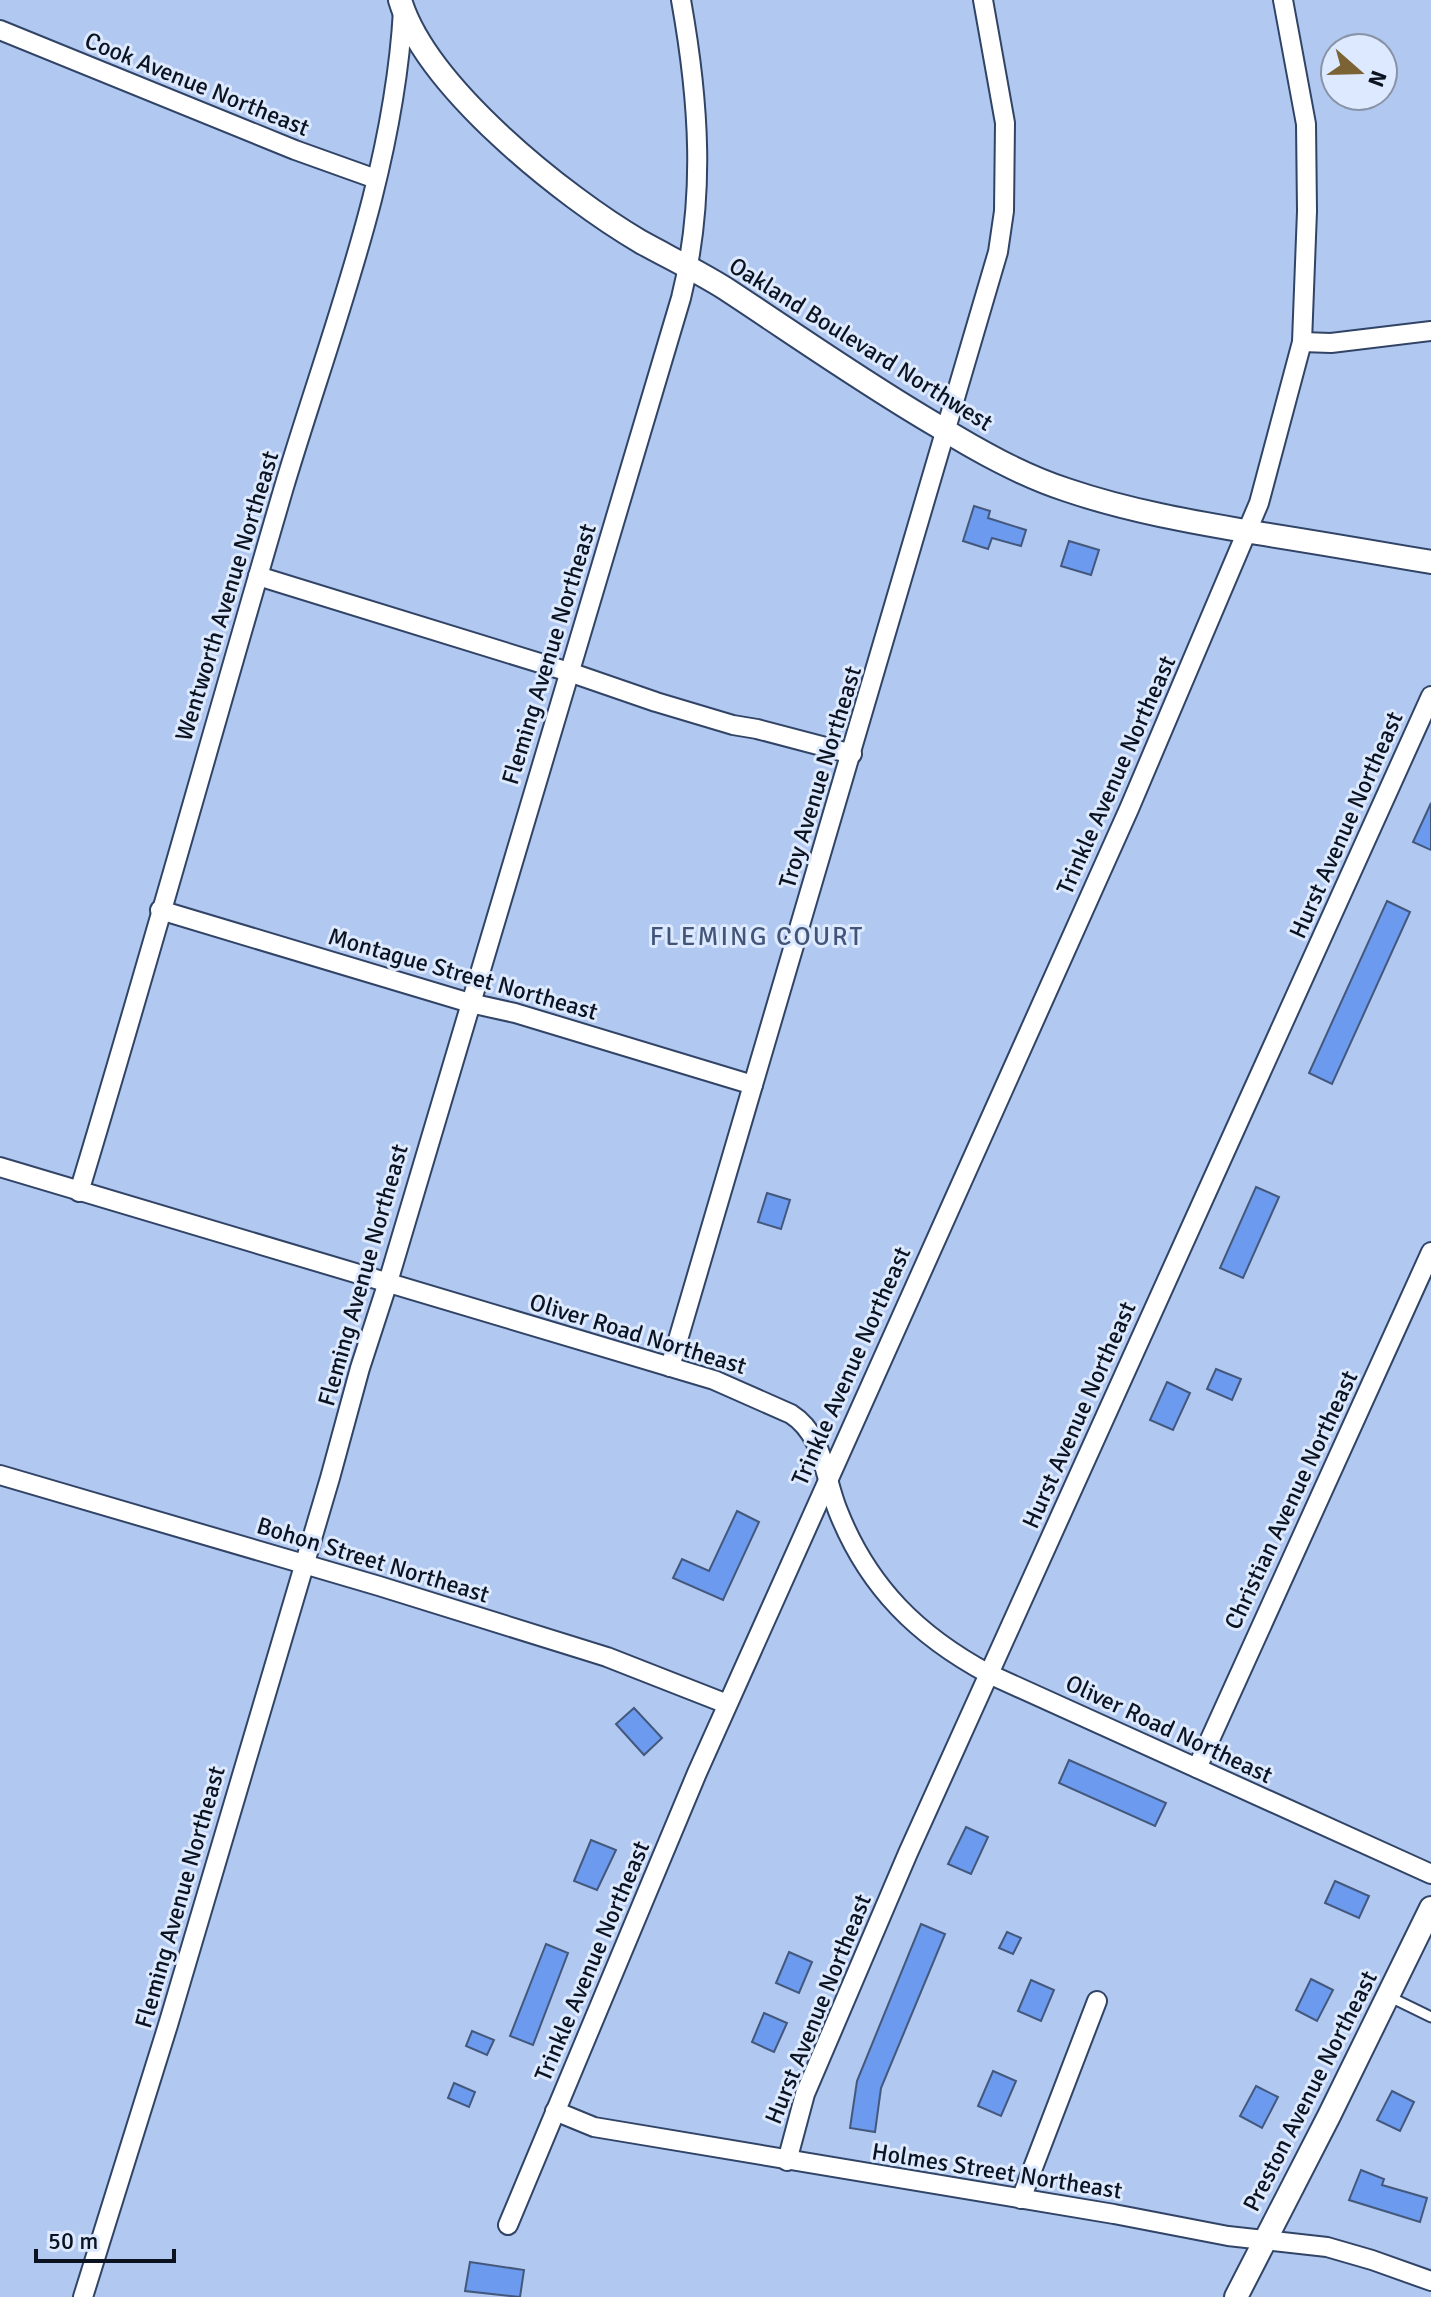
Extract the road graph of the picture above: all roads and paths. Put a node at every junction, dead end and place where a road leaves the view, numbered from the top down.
1 (681, 0) edge
2 (983, 0) edge
3 (1283, 0) edge
4 (401, 5) edge
5 (0, 30) edge
6 (376, 179) junction
7 (689, 267) junction
8 (1431, 331) edge
9 (1302, 342) junction
10 (947, 432) junction
11 (1249, 531) junction
12 (1431, 562) edge
13 (258, 576) junction
14 (569, 672) junction
15 (1431, 696) edge
16 (852, 754) junction
17 (160, 910) junction
18 (470, 1003) junction
19 (753, 1085) junction
20 (0, 1167) edge
21 (79, 1192) junction
22 (1431, 1252) edge
23 (388, 1282) junction
24 (670, 1367) junction
25 (0, 1475) edge
26 (827, 1480) junction
27 (304, 1564) junction
28 (989, 1674) junction
29 (727, 1704) junction
30 (1197, 1768) junction
31 (1431, 1874) edge
32 (1431, 1908) edge
33 (1387, 1995) junction
34 (1097, 2001) dead end
35 (1431, 2017) edge
36 (555, 2111) junction
37 (787, 2161) junction
38 (1021, 2199) junction
39 (508, 2225) dead end
40 (1265, 2240) junction
41 (1431, 2281) edge
42 (83, 2297) edge
43 (1236, 2297) edge

1 - 7 street, Fleming Avenue Northeast
2 - 10 street, Troy Avenue Northeast
3 - 9 street, Trinkle Avenue Northeast
4 - 6 street, Wentworth Avenue Northeast
4 - 7 street, Oakland Boulevard Northwest
5 - 6 street, Cook Avenue Northeast
6 - 13 street, Wentworth Avenue Northeast
7 - 10 street, Oakland Boulevard Northwest
7 - 14 street, Fleming Avenue Northeast
8 - 9 street
9 - 11 street, Trinkle Avenue Northeast
10 - 11 street, Oakland Boulevard Northwest
10 - 16 street, Troy Avenue Northeast
11 - 12 street, Oakland Boulevard Northwest
11 - 26 street, Trinkle Avenue Northeast
13 - 14 street
13 - 17 street, Wentworth Avenue Northeast
14 - 16 street
14 - 18 street, Fleming Avenue Northeast
15 - 28 street, Hurst Avenue Northeast
16 - 19 street, Troy Avenue Northeast
17 - 18 street, Montague Street Northeast
17 - 21 street, Wentworth Avenue Northeast
18 - 19 street, Montague Street Northeast
18 - 23 street, Fleming Avenue Northeast
19 - 24 street, Troy Avenue Northeast
20 - 21 street, Oliver Road Northeast
21 - 23 street, Oliver Road Northeast
22 - 30 street, Christian Avenue Northeast
23 - 24 street, Oliver Road Northeast
23 - 27 street, Fleming Avenue Northeast
24 - 26 street, Oliver Road Northeast
25 - 27 street, Bohon Street Northeast
26 - 28 street, Oliver Road Northeast
26 - 29 street, Trinkle Avenue Northeast
27 - 29 street, Bohon Street Northeast
27 - 42 street, Fleming Avenue Northeast
28 - 30 street, Oliver Road Northeast
28 - 37 street, Hurst Avenue Northeast
29 - 36 street, Trinkle Avenue Northeast
30 - 31 street, Oliver Road Northeast
32 - 33 street, Preston Avenue Northeast
33 - 35 lane
33 - 40 street, Preston Avenue Northeast
34 - 38 street
36 - 37 street, Holmes Street Northeast
36 - 39 street, Trinkle Avenue Northeast
37 - 38 street, Holmes Street Northeast
38 - 40 street, Holmes Street Northeast
40 - 41 street, Holmes Street Northeast
40 - 43 street, Preston Avenue Northeast

